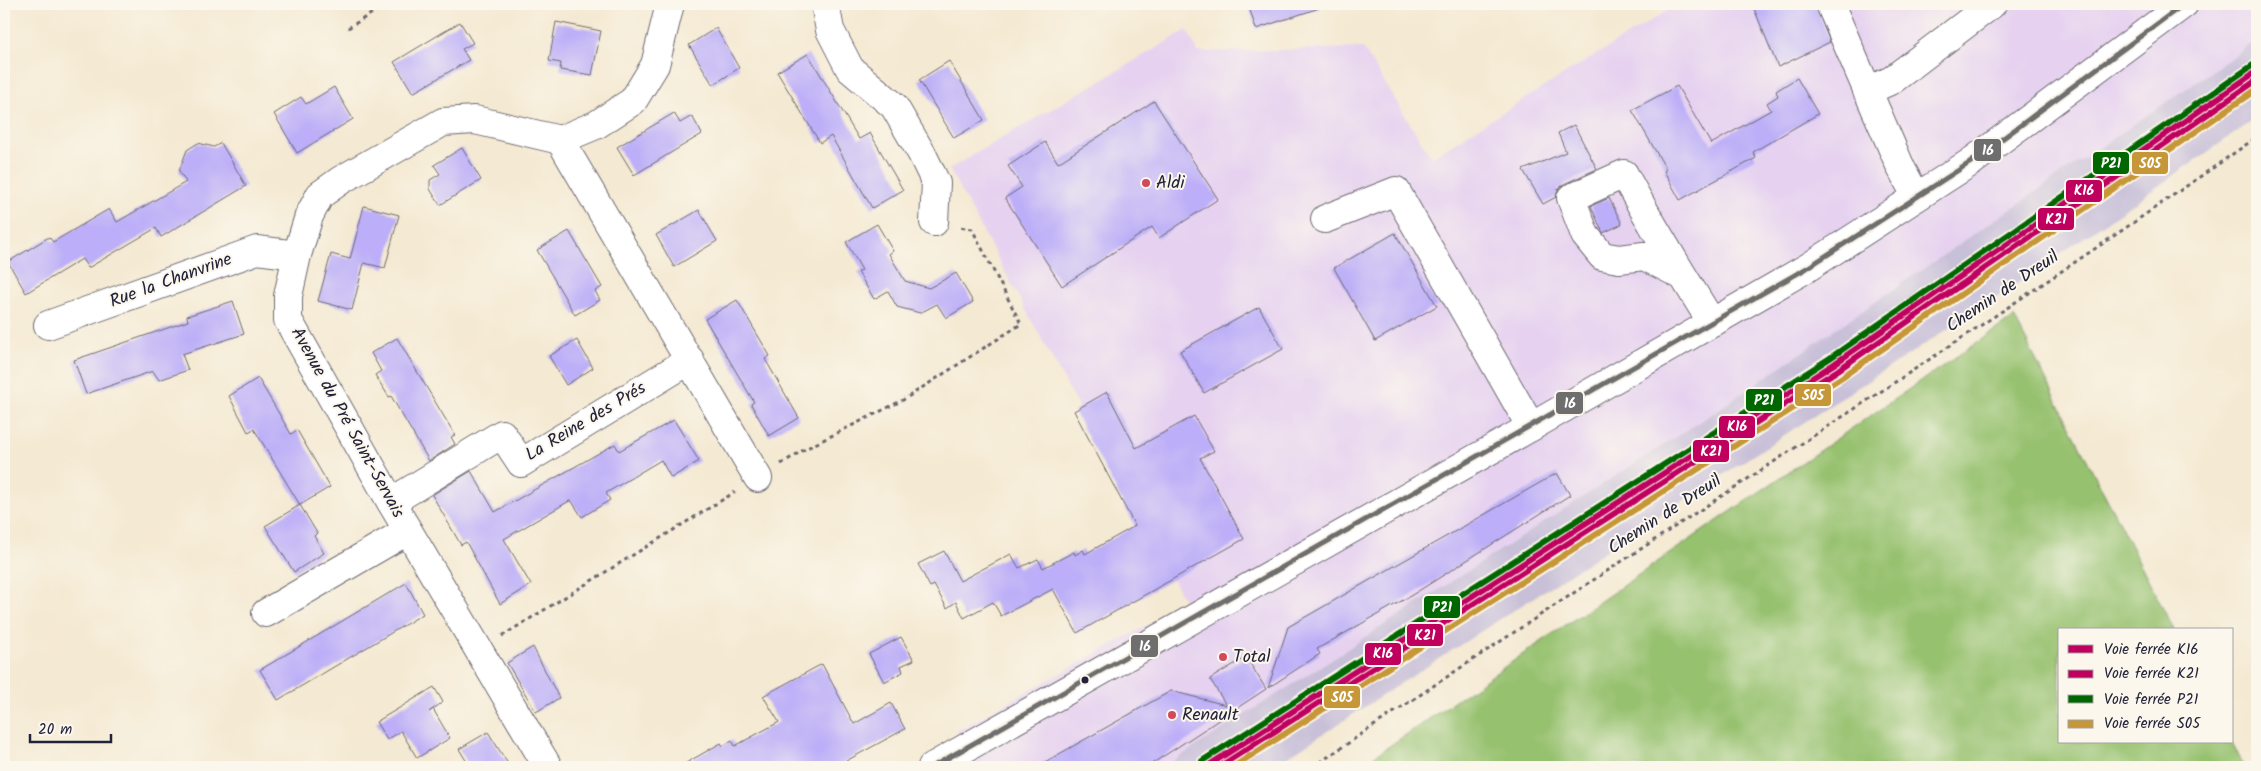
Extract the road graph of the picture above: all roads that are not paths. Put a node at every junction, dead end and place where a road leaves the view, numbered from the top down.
1 (670, 4) edge
2 (825, 4) edge
3 (1830, 4) edge
4 (1992, 4) edge
5 (2184, 4) edge
6 (1867, 91) junction
7 (560, 140) junction
8 (1908, 201) junction
9 (1325, 219) dead end
10 (934, 222) road end
11 (297, 256) junction
12 (1683, 276) dead end
13 (1712, 324) junction
14 (48, 325) dead end
15 (690, 360) junction
16 (1531, 427) junction
17 (758, 478) road end
18 (391, 502) junction
19 (407, 531) junction
20 (266, 613) dead end
21 (548, 767) edge
22 (932, 767) edge

1 - 7 street
2 - 10 street
3 - 6 street
4 - 6 street
5 - 8 street
6 - 8 street
7 - 11 street, Avenue du Pré Saint-Servais
7 - 15 street
8 - 13 street
9 - 16 street
11 - 14 street, Rue la Chanvrine
11 - 18 street, Avenue du Pré Saint-Servais
12 - 13 street
13 - 16 street
15 - 17 street
15 - 18 street, La Reine des Prés
16 - 22 street
18 - 19 street, Avenue du Pré Saint-Servais
19 - 20 street
19 - 21 street, Avenue du Pré Saint-Servais

